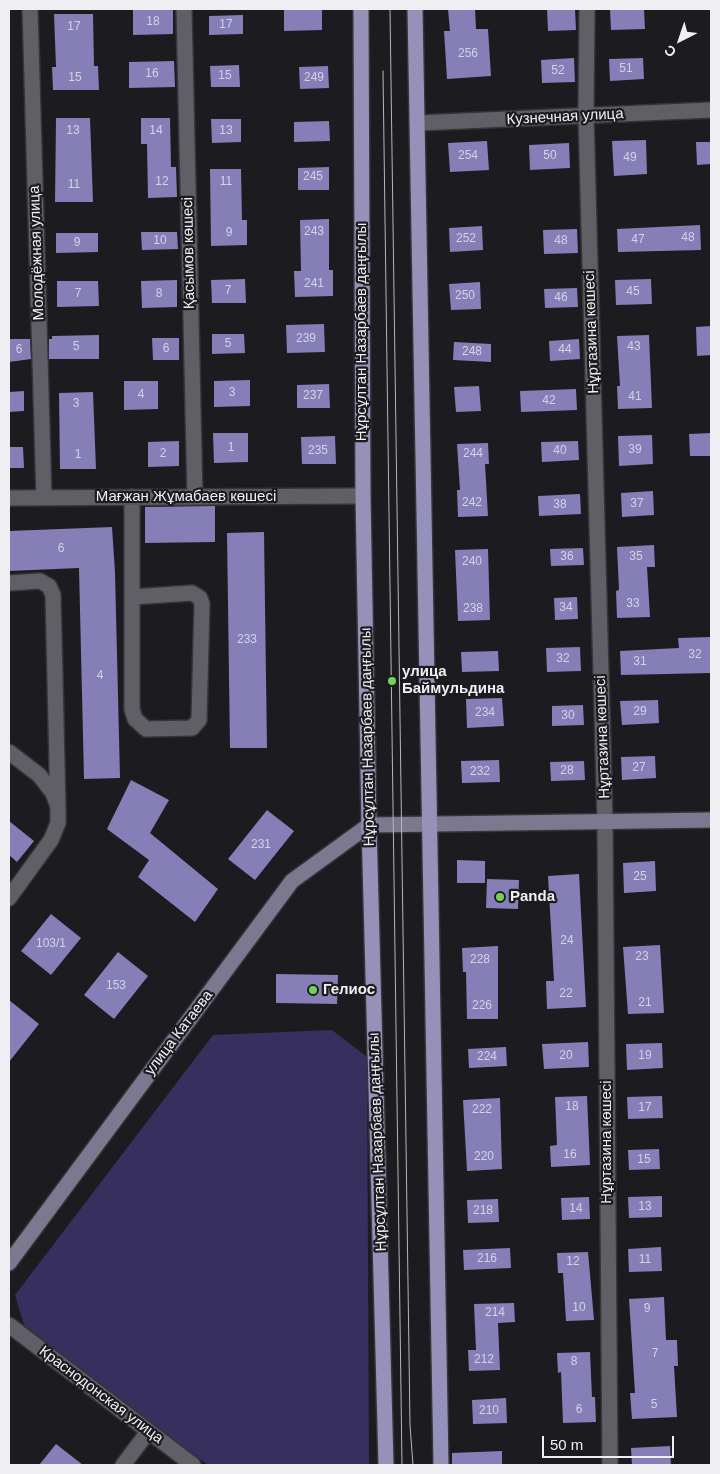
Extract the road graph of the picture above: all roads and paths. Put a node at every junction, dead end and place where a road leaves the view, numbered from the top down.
1 (30, 9) edge
2 (184, 9) edge
3 (361, 9) edge
4 (415, 9) edge
5 (586, 9) edge
6 (711, 110) edge
7 (586, 116) junction
8 (418, 123) junction
9 (363, 496) junction
10 (132, 497) junction
11 (195, 497) junction
12 (9, 498) edge
13 (44, 498) junction
14 (9, 583) edge
15 (132, 597) junction
16 (9, 752) edge
17 (58, 807) junction
18 (711, 820) edge
19 (605, 822) junction
20 (430, 824) junction
21 (369, 825) junction
22 (9, 898) edge
23 (9, 1263) edge
24 (9, 1325) edge
25 (148, 1432) junction
26 (123, 1465) edge
27 (193, 1465) edge
28 (386, 1465) edge
29 (441, 1465) edge
30 (610, 1465) edge

1 - 13 street, Молодёжная улица
2 - 11 street, Қасымов көшесі
3 - 9 main road, Нұрсұлтан Назарбаев даңғылы
4 - 8 main road
5 - 7 street, Нұртазина көшесі
6 - 7 street, Кузнечная улица
7 - 8 street, Кузнечная улица
7 - 19 street, Нұртазина көшесі
8 - 20 main road
9 - 11 street, Мағжан Жұмабаев көшесі
9 - 21 main road, Нұрсұлтан Назарбаев даңғылы
10 - 11 street, Мағжан Жұмабаев көшесі
10 - 13 street, Мағжан Жұмабаев көшесі
10 - 15 street
12 - 13 street, Мағжан Жұмабаев көшесі
14 - 17 street
15 - 15 street
16 - 17 street
17 - 22 street
18 - 19 street
19 - 20 street
19 - 30 street, Нұртазина көшесі
20 - 21 street
20 - 29 main road
21 - 23 street, улица Катаева
21 - 28 main road, Нұрсұлтан Назарбаев даңғылы
24 - 25 street, Краснодонская улица
25 - 26 street
25 - 27 street, Краснодонская улица

